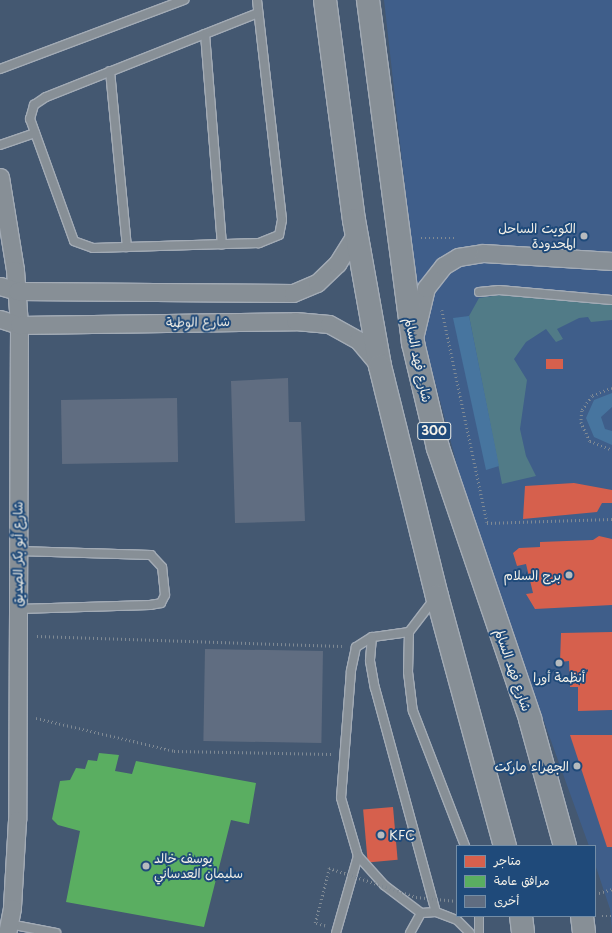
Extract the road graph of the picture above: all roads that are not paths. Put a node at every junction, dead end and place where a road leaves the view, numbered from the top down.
1 (184, 0) edge
2 (256, 0) edge
3 (325, 0) edge
4 (368, 0) edge
5 (258, 13) junction
6 (205, 34) junction
7 (0, 69) edge
8 (110, 71) junction
9 (35, 133) junction
10 (0, 145) edge
11 (0, 177) edge
12 (356, 233) junction
13 (222, 244) junction
14 (127, 247) junction
15 (612, 261) edge
16 (0, 286) edge
17 (17, 290) junction
18 (479, 292) dead end
19 (612, 300) edge
20 (0, 319) edge
21 (20, 325) junction
22 (413, 344) junction
23 (380, 366) junction
24 (18, 551) junction
25 (436, 596) junction
26 (18, 609) junction
27 (409, 632) junction
28 (372, 637) junction
29 (465, 845) edge
30 (505, 845) edge
31 (565, 845) edge
32 (358, 856) junction
33 (421, 912) junction
34 (436, 912) junction
35 (479, 917) edge
36 (521, 917) edge
37 (582, 917) edge
38 (8, 929) edge
39 (56, 933) edge
40 (336, 933) edge
41 (410, 933) edge
42 (470, 933) edge
43 (479, 933) edge
44 (523, 933) edge
45 (584, 933) edge

1 - 7 lane
2 - 5 lane
3 - 12 main road, 300
4 - 22 main road, شارع فهد السالم / 300
5 - 6 lane
5 - 13 lane
6 - 8 lane
6 - 13 lane
8 - 9 lane
8 - 14 lane
9 - 10 lane
9 - 14 lane
11 - 17 street, شارع أبو بكر الصديق
12 - 17 street
12 - 23 main road, 300
13 - 14 lane
15 - 22 street
16 - 17 street
17 - 21 street, شارع أبو بكر الصديق
18 - 19 lane
20 - 21 street, شارع الوطية
21 - 23 street, شارع الوطية
21 - 24 street, شارع أبو بكر الصديق
22 - 31 main road, شارع فهد السالم / 300
23 - 25 main road, 300
24 - 26 street, شارع أبو بكر الصديق
24 - 26 lane
25 - 27 lane
25 - 30 main road, 300
26 - 38 street, شارع أبو بكر الصديق
27 - 28 lane
27 - 29 lane
28 - 32 lane
28 - 34 lane
32 - 33 lane
32 - 40 lane
33 - 34 lane
33 - 41 lane
34 - 42 lane
35 - 43 lane
36 - 44 main road
37 - 45 main road
38 - 39 lane

